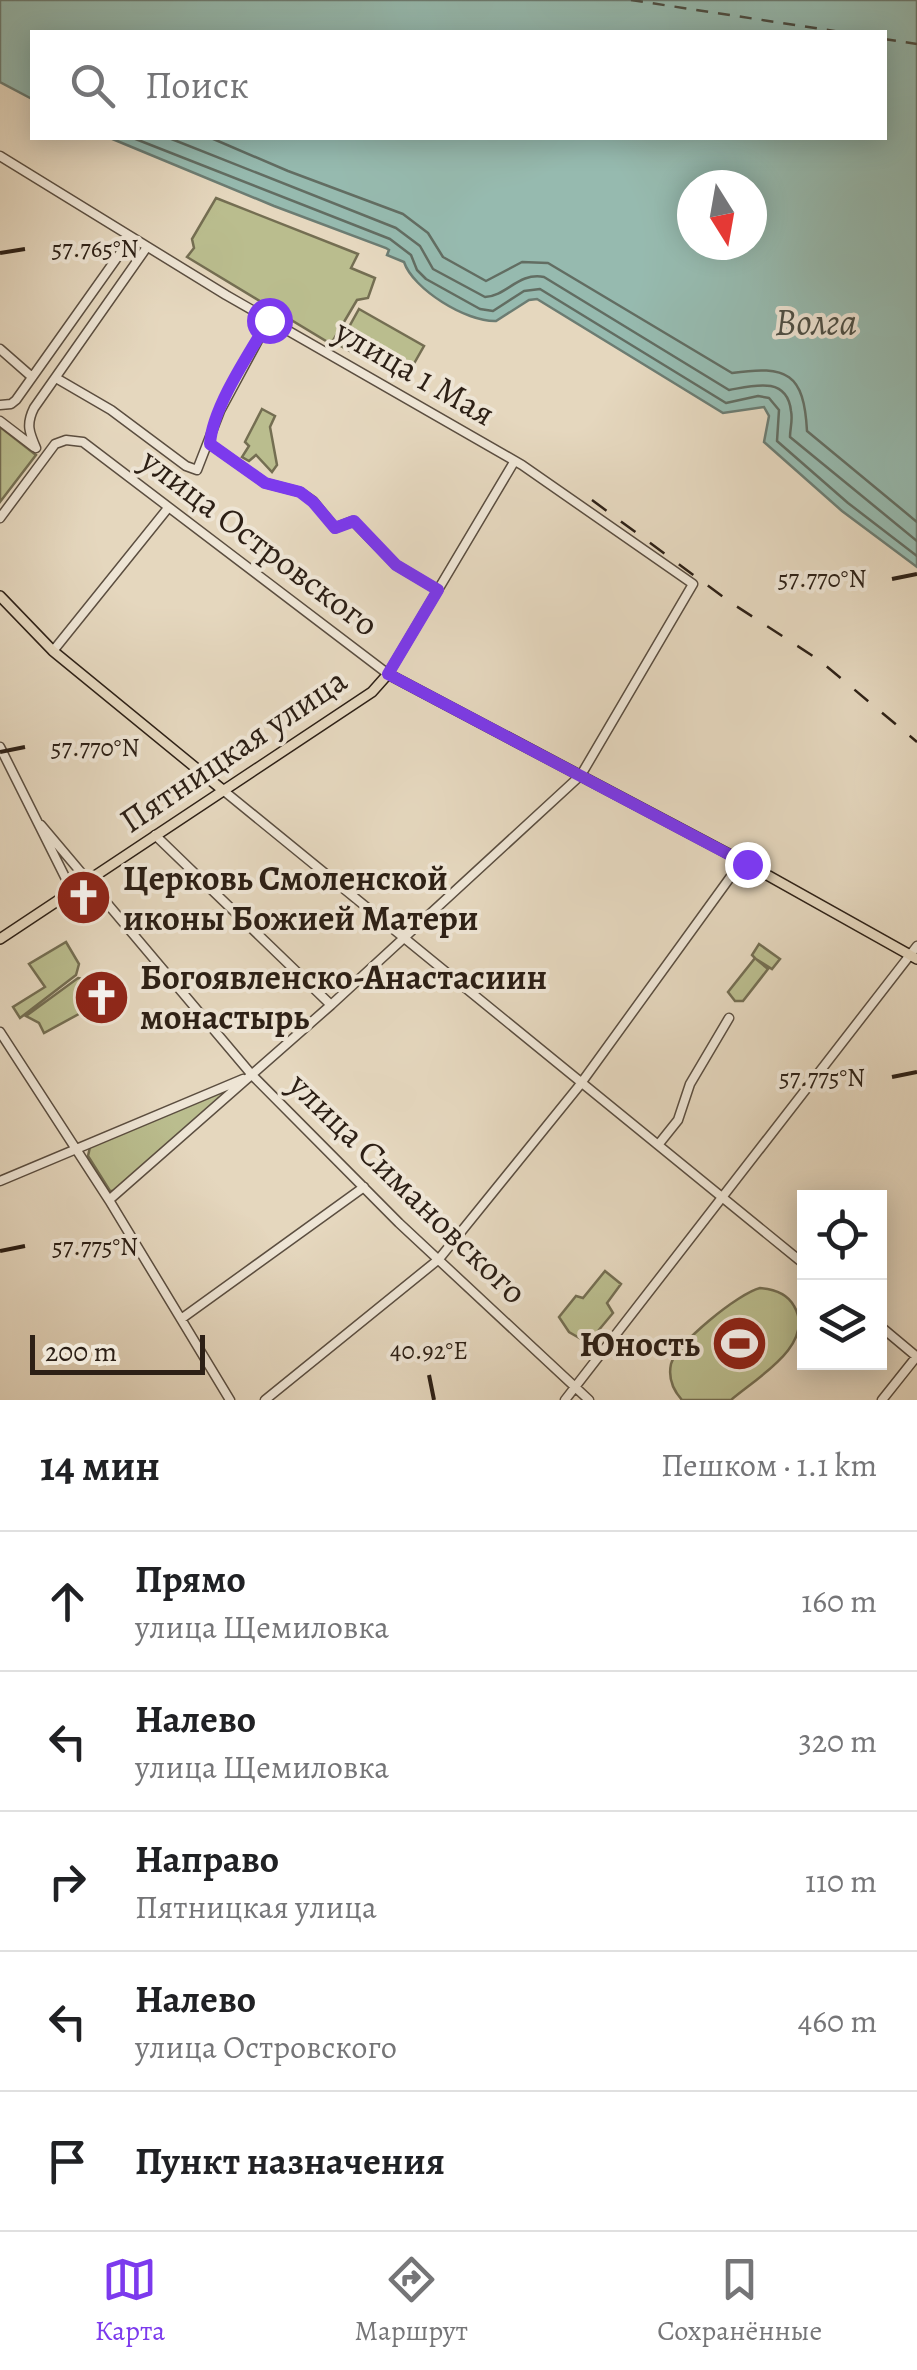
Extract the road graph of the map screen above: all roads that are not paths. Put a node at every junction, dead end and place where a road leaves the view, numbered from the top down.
1 (0, 156) edge
2 (131, 238) junction
3 (147, 247) junction
4 (269, 320) junction
5 (0, 349) edge
6 (33, 376) junction
7 (53, 381) junction
8 (0, 404) edge
9 (0, 420) edge
10 (210, 444) junction
11 (36, 448) junction
12 (46, 455) junction
13 (514, 462) junction
14 (168, 508) junction
15 (0, 518) edge
16 (438, 590) junction
17 (0, 596) edge
18 (53, 651) junction
19 (388, 674) junction
20 (0, 747) edge
21 (580, 776) junction
22 (224, 791) junction
23 (41, 825) junction
24 (155, 835) junction
25 (742, 861) junction
26 (87, 880) junction
27 (71, 889) junction
28 (404, 936) junction
29 (0, 938) edge
30 (915, 953) edge
31 (331, 1005) junction
32 (729, 1018) dead end
33 (0, 1032) edge
34 (252, 1075) junction
35 (582, 1081) junction
36 (658, 1145) junction
37 (77, 1149) junction
38 (0, 1181) edge
39 (364, 1187) junction
40 (723, 1199) junction
41 (110, 1200) junction
42 (797, 1258) edge
43 (439, 1259) junction
44 (181, 1319) junction
45 (887, 1332) edge
46 (917, 1357) edge
47 (575, 1387) junction
48 (230, 1400) edge
49 (265, 1400) edge
50 (565, 1400) edge
51 (589, 1400) edge
52 (882, 1400) edge

1 - 2 street, улица 1 Мая
2 - 3 street, улица 1 Мая
2 - 6 street
3 - 4 street, улица 1 Мая
3 - 7 street
4 - 10 street
4 - 13 street, улица 1 Мая
5 - 6 street
6 - 7 street
6 - 8 street
7 - 10 street
7 - 11 street
9 - 11 street
10 - 16 street
11 - 12 street
12 - 14 street, улица Островского
12 - 15 street
13 - 16 street, Пятницкая улица
13 - 21 street, улица 1 Мая
14 - 18 street
14 - 19 street, улица Островского
16 - 19 street, Пятницкая улица
17 - 18 main road
18 - 22 main road
19 - 21 main road, улица Островского
19 - 22 main road, Пятницкая улица
20 - 23 street, улица Симановского
21 - 25 main road, улица Островского
21 - 28 street
22 - 24 main road, Пятницкая улица
22 - 28 street
23 - 26 street, улица Симановского
23 - 27 street, улица Симановского
24 - 26 main road, Пятницкая улица
24 - 31 street
25 - 30 main road, улица Островского
25 - 35 street
26 - 27 main road, Пятницкая улица
26 - 34 street, улица Симановского
27 - 29 main road, Пятницкая улица
28 - 31 street
28 - 35 street
30 - 40 street
31 - 34 street
32 - 36 street
33 - 37 street
34 - 37 street
34 - 39 street, улица Симановского
34 - 41 street
35 - 36 street
35 - 43 street
36 - 40 street
37 - 38 street
37 - 41 street
39 - 43 street, улица Симановского
39 - 44 street
40 - 42 street
40 - 47 street
41 - 44 street
43 - 47 street, улица Симановского
43 - 49 street
44 - 48 street
45 - 46 street
46 - 52 street
47 - 50 street
47 - 51 street, улица Симановского

